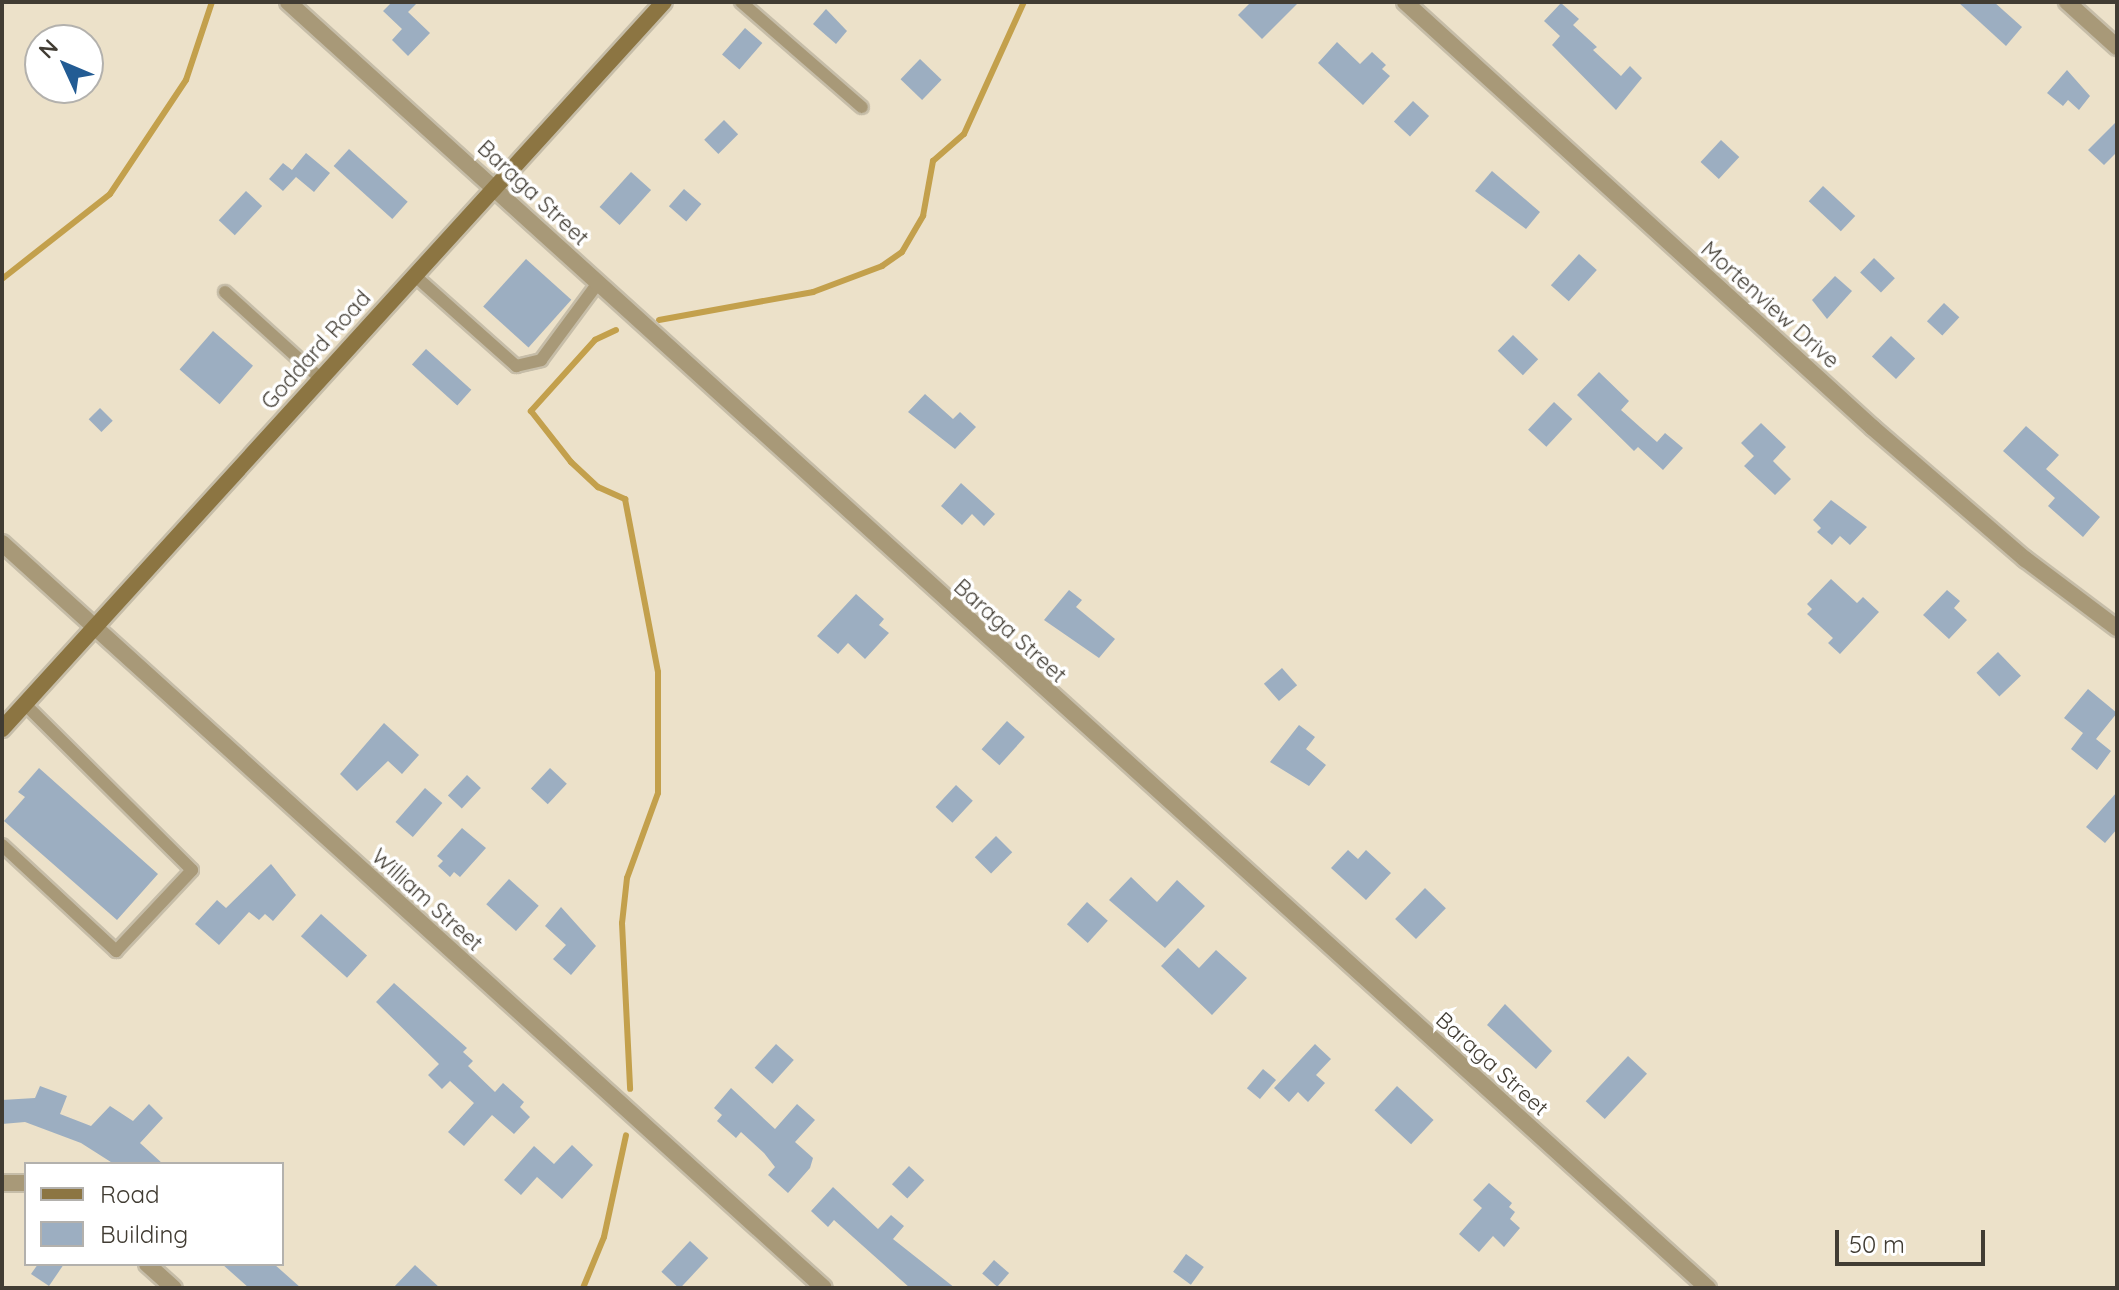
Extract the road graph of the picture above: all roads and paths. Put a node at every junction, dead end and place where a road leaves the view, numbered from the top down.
1 (288, 2) edge
2 (664, 2) edge
3 (741, 2) edge
4 (1405, 2) edge
5 (2067, 2) edge
6 (2117, 47) edge
7 (862, 107) dead end
8 (495, 187) junction
9 (414, 275) junction
10 (598, 283) junction
11 (225, 292) dead end
12 (320, 378) junction
13 (2, 543) edge
14 (2117, 628) edge
15 (92, 629) junction
16 (25, 704) junction
17 (2, 729) edge
18 (2, 845) edge
19 (2, 1183) edge
20 (24, 1183) edge
21 (149, 1266) edge
22 (174, 1288) edge
23 (824, 1288) edge
24 (1708, 1288) edge

1 - 8 street, Baraga Street
2 - 8 main road, Goddard Road
3 - 7 lane
4 - 14 street, Mortenview Drive
5 - 6 street
8 - 9 main road, Goddard Road
8 - 10 street, Baraga Street
9 - 10 lane
9 - 12 main road, Goddard Road
10 - 24 street, Baraga Street
11 - 12 lane
12 - 15 main road, Goddard Road
13 - 15 street, William Street
15 - 16 main road, Goddard Road
15 - 23 street, William Street
16 - 17 main road, Goddard Road
16 - 18 lane
19 - 20 street
21 - 22 street

